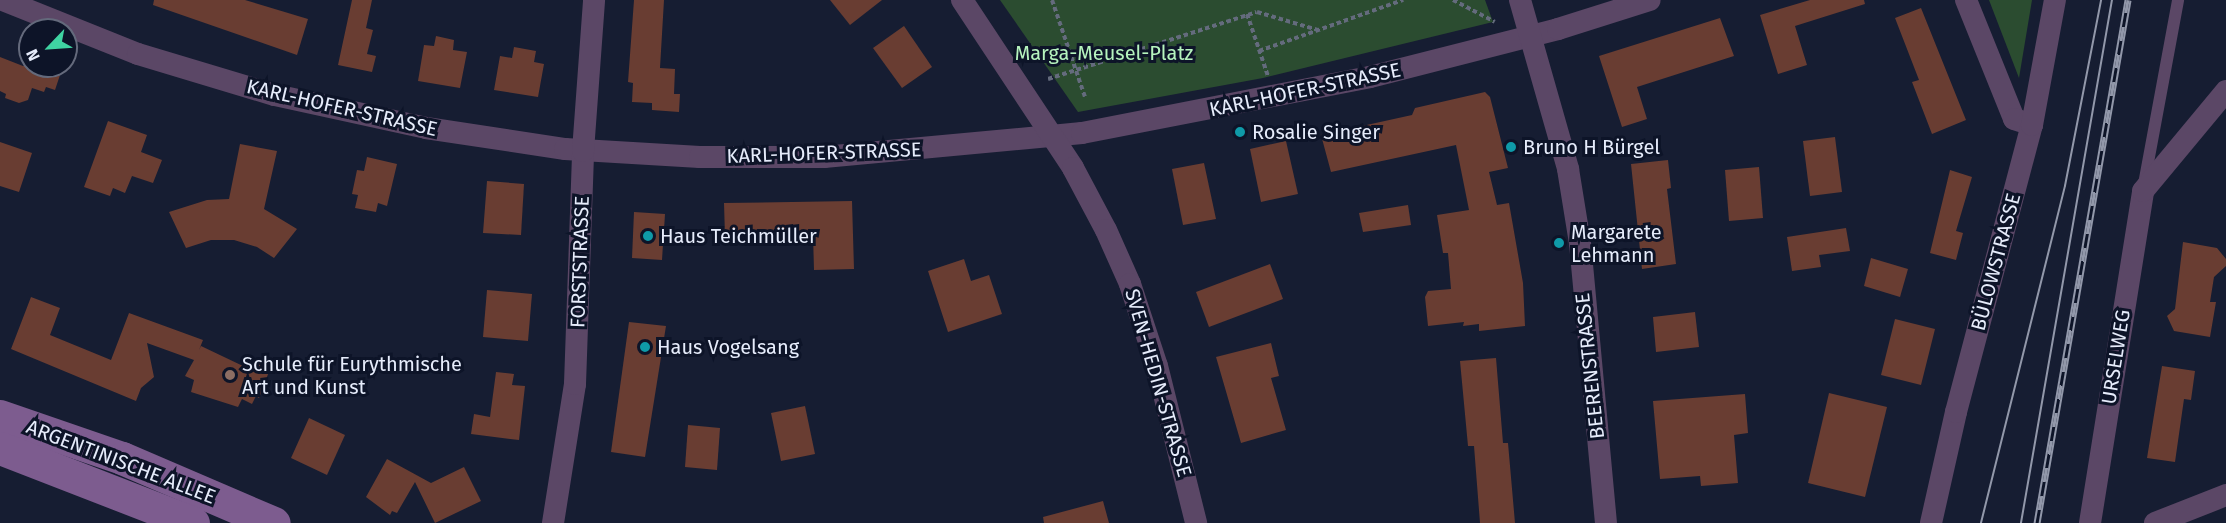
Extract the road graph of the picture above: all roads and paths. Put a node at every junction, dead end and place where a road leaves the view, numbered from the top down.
1 (3, 0) edge
2 (594, 0) edge
3 (962, 0) edge
4 (1052, 0) edge
5 (1403, 0) edge
6 (1453, 0) edge
7 (1520, 0) edge
8 (1650, 0) edge
9 (1966, 0) edge
10 (2055, 0) edge
11 (2178, 0) edge
12 (1247, 14) junction
13 (1501, 26) dead end
14 (1318, 30) junction
15 (1533, 36) junction
16 (1259, 51) junction
17 (1076, 71) junction
18 (1048, 79) dead end
19 (1270, 83) dead end
20 (2226, 91) edge
21 (1085, 97) dead end
22 (2032, 125) junction
23 (1054, 137) junction
24 (583, 151) junction
25 (2143, 191) junction
26 (0, 416) edge
27 (0, 448) edge
28 (2226, 495) edge
29 (193, 523) edge
30 (274, 523) edge
31 (553, 523) edge
32 (1196, 523) edge
33 (1605, 523) edge
34 (1931, 523) edge
35 (2090, 523) edge
36 (2155, 523) edge

1 - 24 street, KARL-HOFER-STRASSE
2 - 24 street, FORSTSTRASSE
3 - 23 street, SVEN-HEDIN-STRASSE
4 - 17 path
5 - 14 path
6 - 13 path
7 - 15 street, BEERENSTRASSE
8 - 15 street, KARL-HOFER-STRASSE
9 - 22 street
10 - 22 street, BÜLOWSTRASSE
11 - 25 lane, URSELWEG
12 - 14 path
12 - 16 path
12 - 17 path
14 - 16 path
15 - 23 street, KARL-HOFER-STRASSE
15 - 33 street, BEERENSTRASSE
16 - 19 path
17 - 18 path
17 - 21 path
20 - 25 street
22 - 34 street, BÜLOWSTRASSE
23 - 24 street, KARL-HOFER-STRASSE
23 - 32 street, SVEN-HEDIN-STRASSE
24 - 31 street, FORSTSTRASSE
25 - 35 street, URSELWEG
26 - 30 main road, ARGENTINISCHE ALLEE
27 - 29 main road, ARGENTINISCHE ALLEE
28 - 36 street

